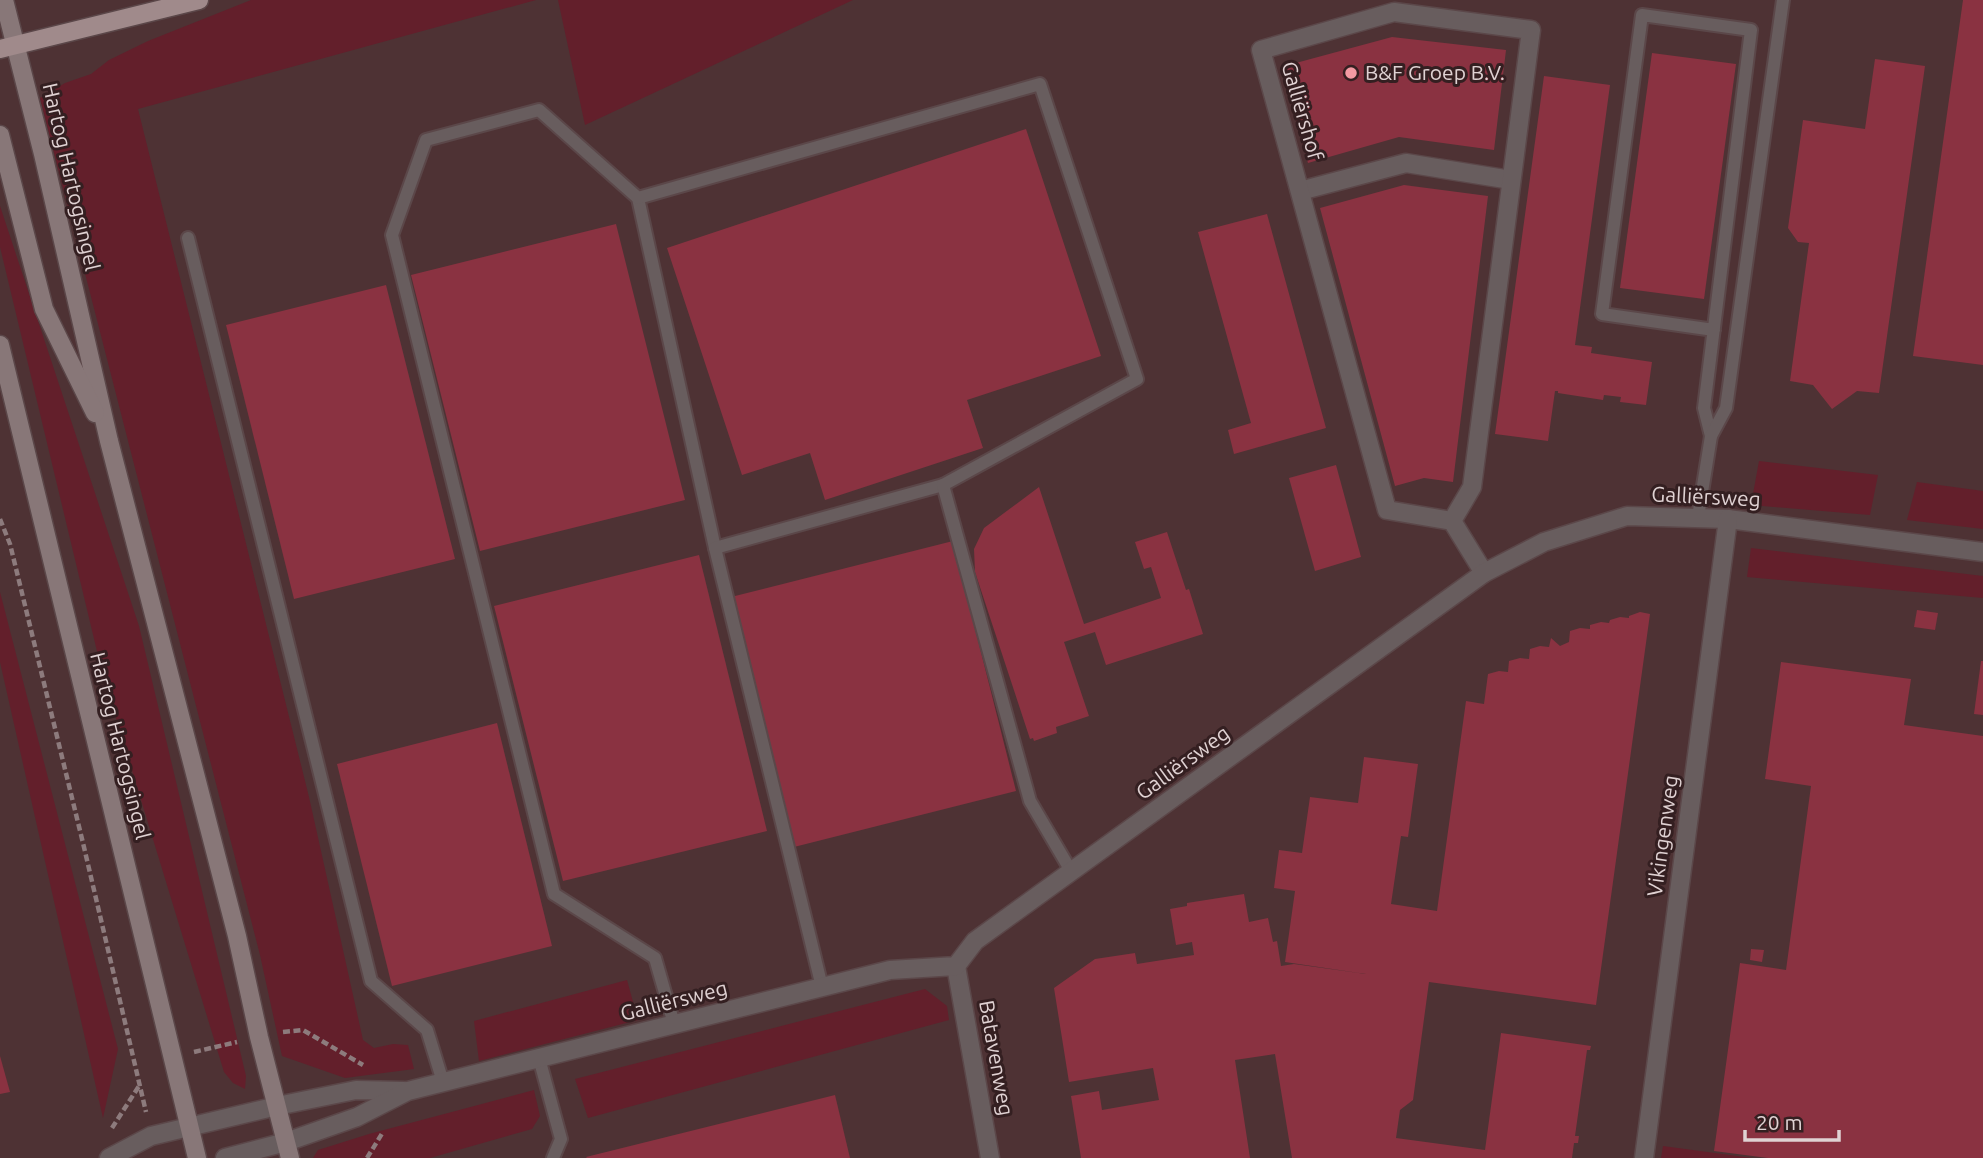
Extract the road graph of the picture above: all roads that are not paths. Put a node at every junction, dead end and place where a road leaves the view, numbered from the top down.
1 (4, 0) edge
2 (199, 0) edge
3 (1783, 0) edge
4 (8, 47) edge
5 (0, 135) edge
6 (1511, 180) junction
7 (1300, 191) junction
8 (638, 198) junction
9 (188, 238) dead end
10 (1714, 330) junction
11 (0, 345) edge
12 (1711, 436) junction
13 (109, 442) junction
14 (943, 485) junction
15 (1698, 517) junction
16 (1728, 519) junction
17 (1452, 521) junction
18 (715, 548) junction
19 (1983, 552) edge
20 (1484, 573) junction
21 (1071, 871) junction
22 (957, 966) junction
23 (822, 987) junction
24 (674, 1024) junction
25 (539, 1058) junction
26 (443, 1083) junction
27 (408, 1091) junction
28 (276, 1106) junction
29 (189, 1126) junction
30 (288, 1150) edge
31 (109, 1158) edge
32 (197, 1158) edge
33 (225, 1158) edge
34 (553, 1158) edge
35 (990, 1158) edge
36 (1644, 1158) edge

1 - 4 street, Hartog Hartogsingel
2 - 4 main road
3 - 12 lane
4 - 13 street, Hartog Hartogsingel
5 - 13 street, Hartog Hartogsingel
6 - 7 street, Galliërshof
6 - 7 street, Galliërshof
6 - 17 street, Galliërshof
7 - 17 street, Galliërshof
8 - 14 lane
8 - 18 lane
8 - 24 lane
9 - 26 lane
10 - 10 lane
10 - 12 lane
11 - 29 street, Hartog Hartogsingel
12 - 15 lane
13 - 28 street, Hartog Hartogsingel
14 - 18 lane
14 - 21 lane
15 - 16 street, Galliërsweg
15 - 20 street, Galliërsweg
16 - 19 street, Galliërsweg
16 - 36 street, Vikingenweg
17 - 20 street
18 - 23 lane
20 - 21 street, Galliërsweg
21 - 22 street, Galliërsweg
22 - 23 street, Galliërsweg
22 - 35 street, Batavenweg
23 - 24 street, Galliërsweg
24 - 25 street, Galliërsweg
25 - 26 street, Galliërsweg
25 - 34 lane
26 - 27 street, Galliërsweg
27 - 28 street, Galliërsweg
27 - 30 street, Galliërsweg
28 - 29 street, Galliërsweg
28 - 30 street, Hartog Hartogsingel
29 - 31 street, Galliërsweg
29 - 32 street, Hartog Hartogsingel
30 - 33 street, Galliërsweg

